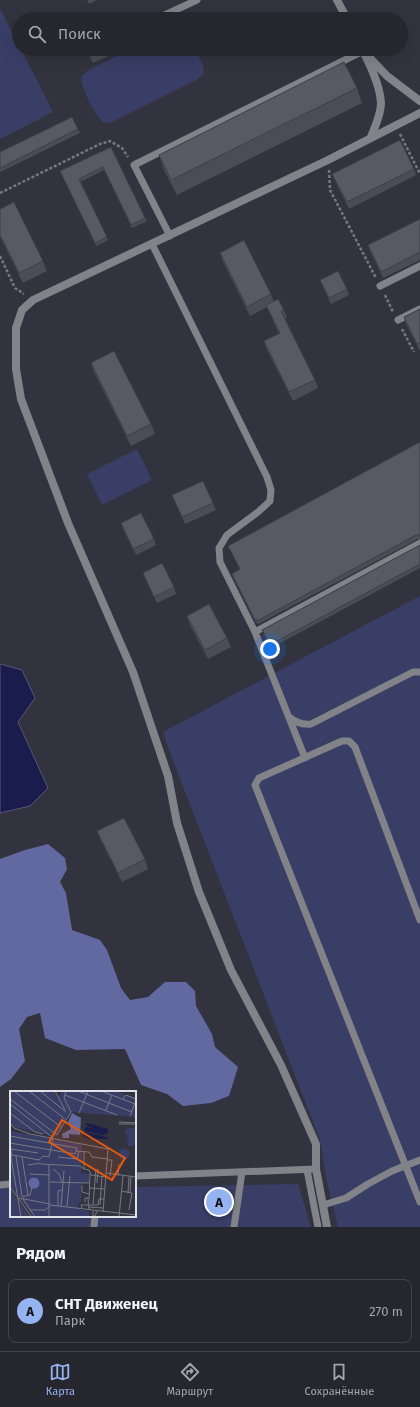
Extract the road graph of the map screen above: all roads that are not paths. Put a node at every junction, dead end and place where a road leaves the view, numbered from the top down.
1 (197, 0) edge
2 (337, 0) edge
3 (171, 12) edge
4 (343, 12) edge
5 (351, 56) edge
6 (366, 56) edge
7 (369, 56) edge
8 (420, 101) edge
9 (420, 113) edge
10 (371, 137) junction
11 (170, 236) junction
12 (152, 244) junction
13 (420, 266) edge
14 (380, 286) road end
15 (420, 309) edge
16 (398, 320) road end
17 (420, 543) edge
18 (255, 632) junction
19 (420, 672) edge
20 (289, 717) junction
21 (305, 758) junction
22 (420, 920) edge
23 (420, 1160) edge
24 (405, 1166) junction
25 (316, 1169) junction
26 (307, 1170) junction
27 (242, 1172) junction
28 (136, 1176) edge
29 (10, 1184) edge
30 (0, 1185) edge
31 (420, 1202) edge
32 (323, 1206) junction
33 (95, 1217) edge
34 (94, 1227) edge
35 (234, 1227) edge
36 (317, 1227) edge
37 (327, 1227) edge

1 - 3 lane
2 - 4 street
5 - 11 lane
6 - 10 street
7 - 8 street
9 - 10 street
10 - 11 street
11 - 12 street
12 - 18 lane
12 - 25 street
13 - 14 lane
15 - 16 lane
17 - 18 lane
18 - 20 lane
19 - 20 lane
20 - 21 lane
21 - 22 lane
21 - 24 lane
23 - 24 lane
24 - 31 lane
24 - 32 lane
25 - 26 lane
25 - 32 street
26 - 27 lane
26 - 36 lane
27 - 28 lane
27 - 35 lane
29 - 30 lane
32 - 37 street
33 - 34 lane

